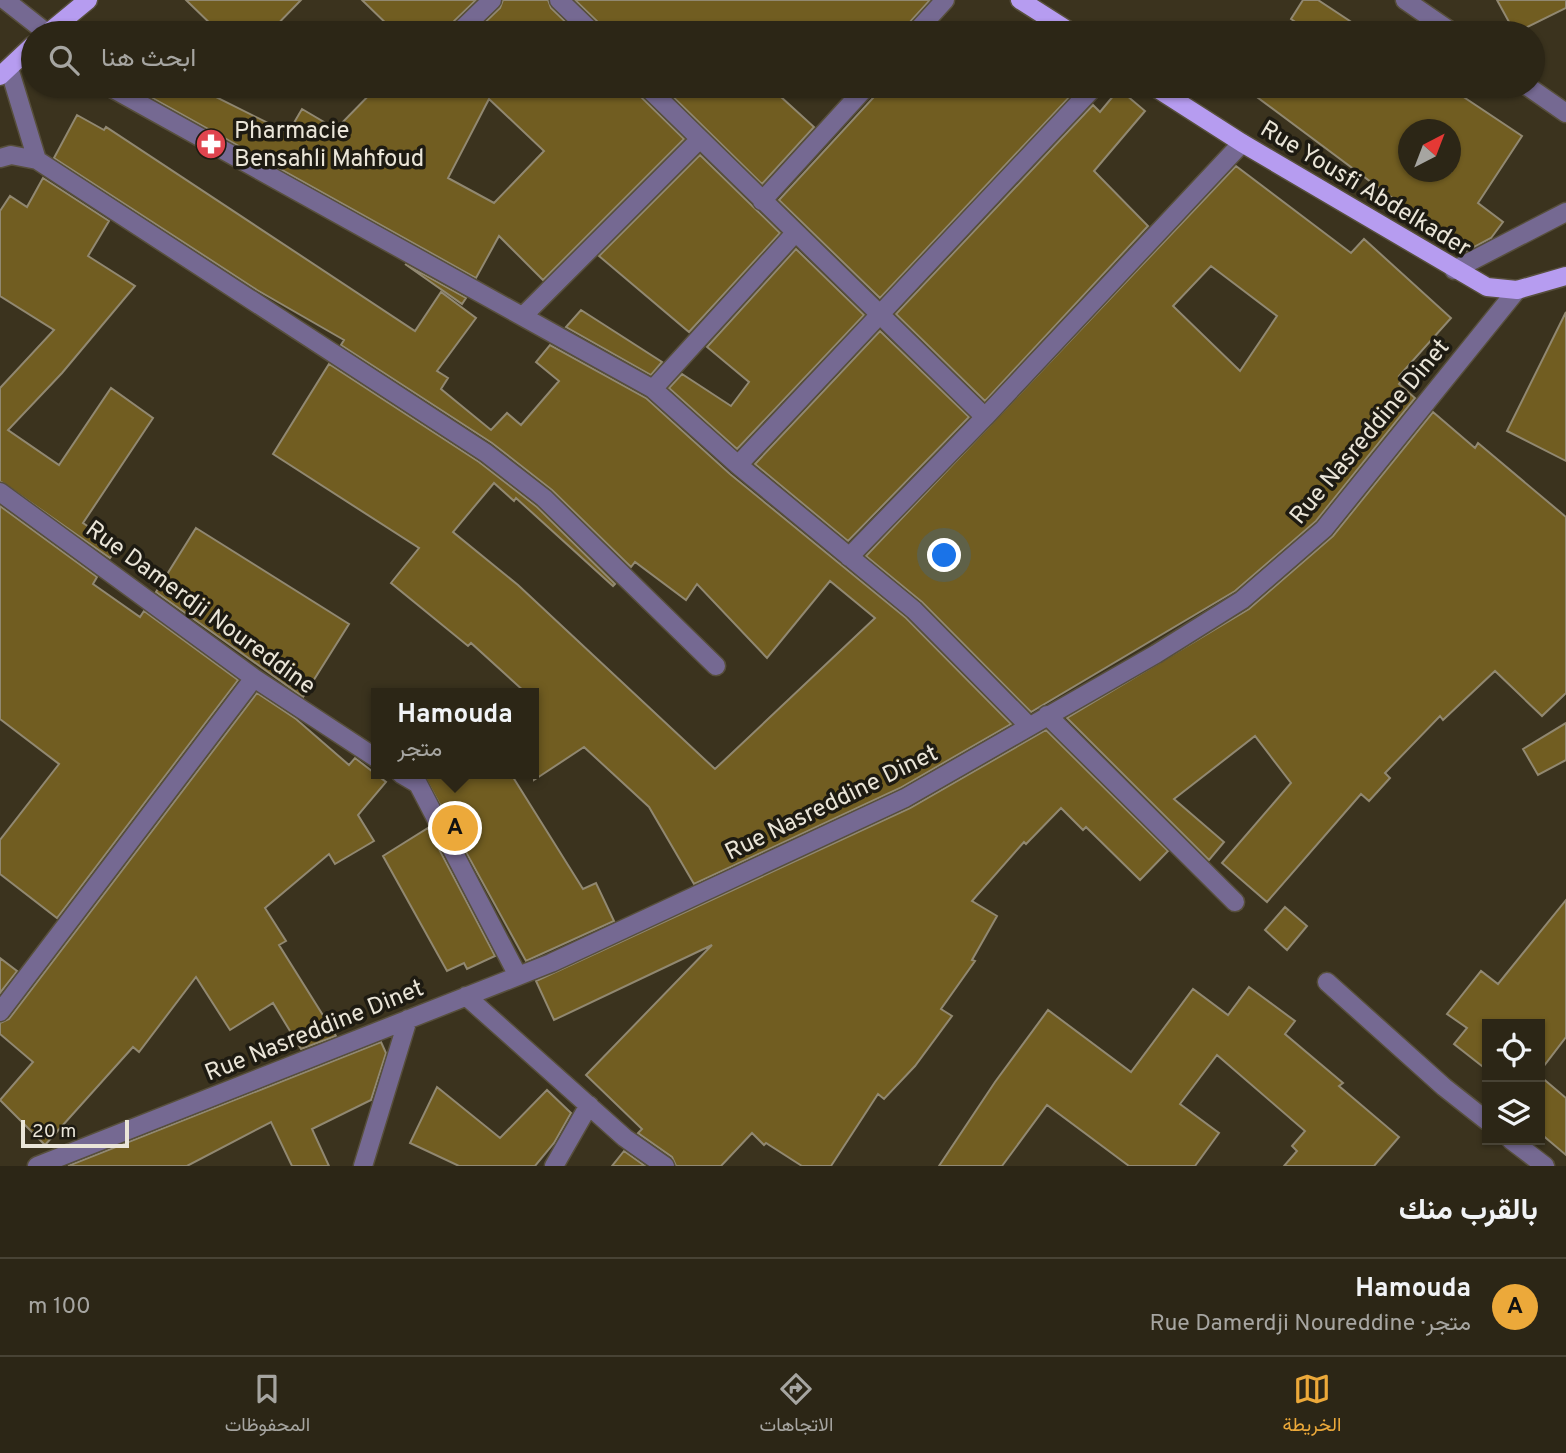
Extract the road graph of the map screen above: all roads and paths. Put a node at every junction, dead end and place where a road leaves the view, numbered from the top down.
1 (5, 0) edge
2 (88, 0) edge
3 (492, 0) edge
4 (559, 0) edge
5 (945, 0) edge
6 (1020, 0) edge
7 (1405, 0) edge
8 (32, 21) edge
9 (63, 21) edge
10 (470, 21) edge
11 (581, 21) edge
12 (926, 21) edge
13 (1053, 21) edge
14 (1436, 21) edge
15 (21, 57) edge
16 (4, 72) edge
17 (130, 98) edge
18 (658, 98) edge
19 (856, 98) edge
20 (1085, 98) edge
21 (1172, 98) edge
22 (1544, 98) edge
23 (1566, 113) edge
24 (700, 139) junction
25 (1242, 143) junction
26 (0, 158) edge
27 (37, 160) junction
28 (762, 201) junction
29 (1566, 212) edge
30 (795, 233) junction
31 (1454, 270) junction
32 (1566, 276) edge
33 (1517, 290) junction
34 (523, 316) junction
35 (879, 316) junction
36 (653, 389) junction
37 (985, 417) junction
38 (738, 465) junction
39 (0, 492) edge
40 (849, 557) junction
41 (716, 666) dead end
42 (254, 678) junction
43 (1047, 715) junction
44 (1028, 725) junction
45 (371, 755) edge
46 (410, 779) edge
47 (1235, 902) dead end
48 (518, 976) junction
49 (1327, 982) dead end
50 (467, 996) junction
51 (0, 1012) edge
52 (408, 1019) junction
53 (589, 1105) junction
54 (1482, 1117) edge
55 (1518, 1145) edge
56 (37, 1166) edge
57 (363, 1166) edge
58 (554, 1166) edge
59 (665, 1166) edge
60 (1545, 1166) edge

1 - 8 street
2 - 9 main road
3 - 10 street
4 - 11 street
5 - 12 street
6 - 13 main road
7 - 14 street
15 - 16 main road
16 - 27 street
17 - 34 street
18 - 24 street
19 - 28 street
20 - 35 street
21 - 25 main road, Rue Yousfi Abdelkader
22 - 23 street
24 - 28 street
24 - 34 street
25 - 31 main road, Rue Yousfi Abdelkader
25 - 37 street
26 - 27 street
27 - 41 street
28 - 30 street
29 - 31 street
30 - 35 street
30 - 36 street
31 - 33 main road, Rue Yousfi Abdelkader
32 - 33 main road, Rue Yousfi Abdelkader
33 - 43 street, Rue Nasreddine Dinet
34 - 36 street
35 - 37 street
35 - 38 street
36 - 38 street
37 - 40 street
38 - 40 street
39 - 42 street, Rue Damerdji Noureddine
40 - 44 street
42 - 45 street, Rue Damerdji Noureddine
42 - 51 street
43 - 44 street, Rue Nasreddine Dinet
43 - 47 street
44 - 48 street, Rue Nasreddine Dinet
46 - 48 street
48 - 50 street, Rue Nasreddine Dinet
49 - 54 street
50 - 52 street, Rue Nasreddine Dinet
50 - 53 street
52 - 56 street, Rue Nasreddine Dinet
52 - 57 street
53 - 58 street
53 - 59 street
55 - 60 street

